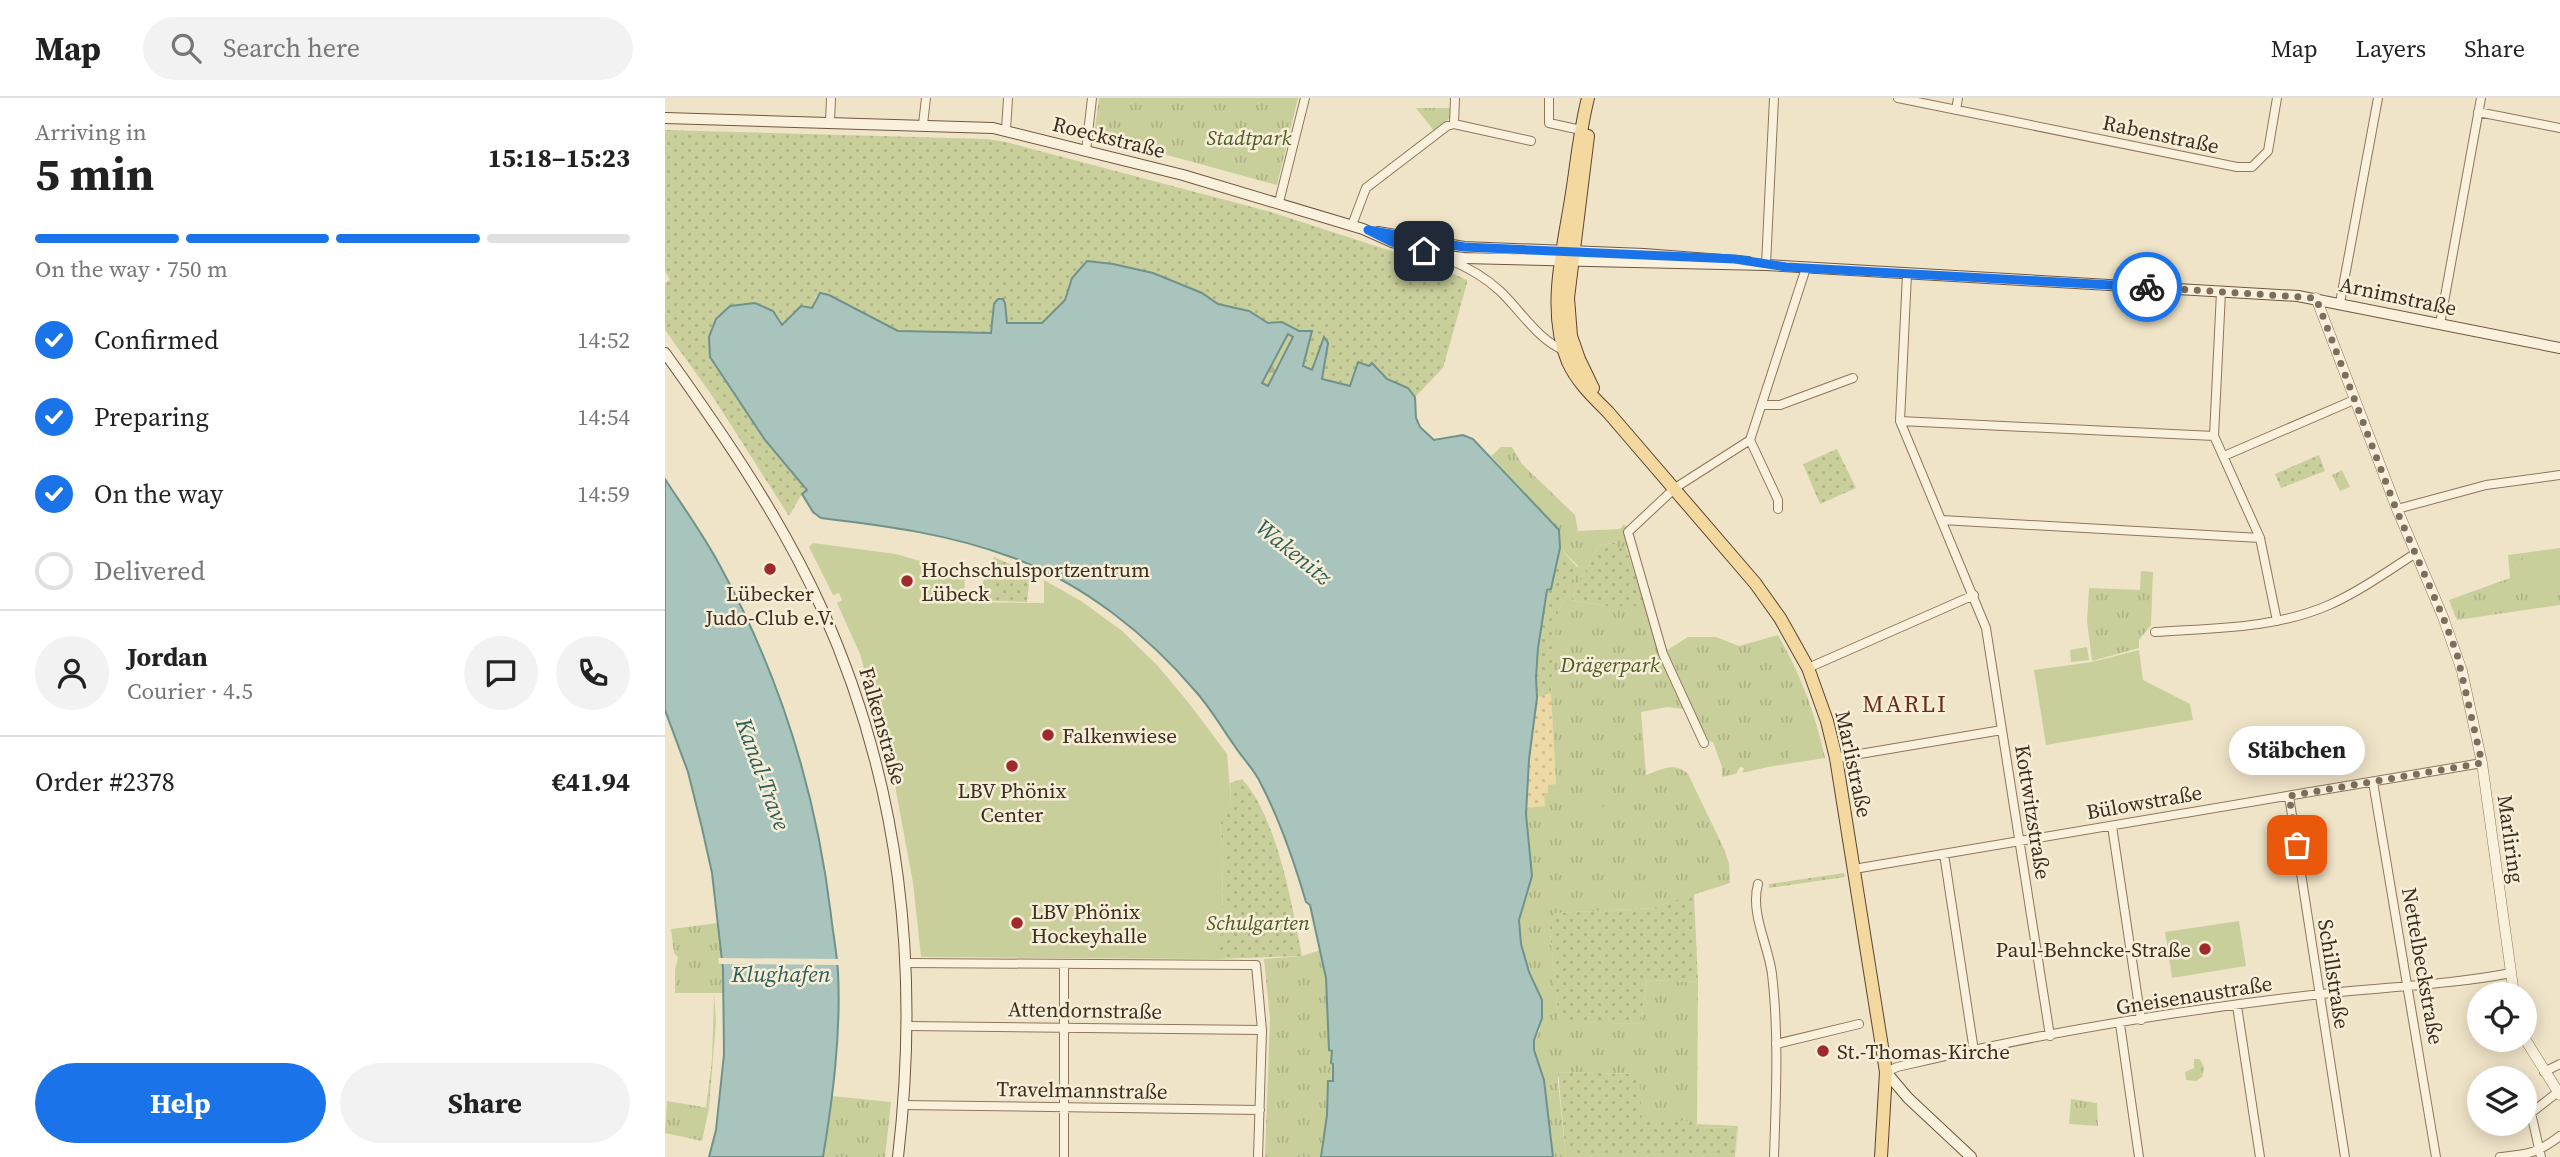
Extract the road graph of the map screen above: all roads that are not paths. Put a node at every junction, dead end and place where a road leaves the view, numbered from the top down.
1 (831, 98) edge
2 (926, 98) edge
3 (1008, 98) edge
4 (1092, 98) edge
5 (1305, 98) edge
6 (1455, 98) edge
7 (1549, 98) edge
8 (1588, 98) edge
9 (1774, 98) edge
10 (1898, 98) edge
11 (1958, 98) edge
12 (2277, 98) edge
13 (2378, 98) edge
14 (2481, 98) edge
15 (1956, 110) junction
16 (2478, 113) junction
17 (665, 118) edge
18 (830, 122) junction
19 (923, 124) junction
20 (1454, 124) junction
21 (2560, 128) edge
22 (1581, 130) junction
23 (1006, 131) junction
24 (1531, 141) dead end
25 (1086, 151) junction
26 (1279, 202) junction
27 (1352, 225) junction
28 (1368, 230) junction
29 (1483, 254) junction
30 (1438, 255) junction
31 (1568, 257) junction
32 (1766, 265) junction
33 (1806, 268) junction
34 (1907, 274) junction
35 (1480, 276) junction
36 (2221, 292) junction
37 (2316, 298) junction
38 (2340, 303) junction
39 (2440, 324) junction
40 (2560, 348) edge
41 (1565, 351) junction
42 (665, 353) edge
43 (1580, 373) junction
44 (1853, 378) dead end
45 (2354, 400) junction
46 (1762, 405) junction
47 (1900, 421) junction
48 (2214, 436) junction
49 (1750, 440) junction
50 (2224, 456) junction
51 (2560, 475) edge
52 (1675, 488) junction
53 (1778, 509) dead end
54 (2396, 509) junction
55 (1942, 520) junction
56 (2260, 538) junction
57 (2416, 553) junction
58 (1973, 595) junction
59 (2277, 621) junction
60 (2155, 632) dead end
61 (1808, 668) junction
62 (2003, 730) junction
63 (1704, 743) dead end
64 (1836, 758) junction
65 (2482, 763) junction
66 (2373, 782) junction
67 (2289, 796) junction
68 (2112, 826) junction
69 (2020, 841) junction
70 (1944, 854) junction
71 (1854, 869) junction
72 (1758, 884) dead end
73 (907, 963) junction
74 (1065, 964) junction
75 (2511, 973) junction
76 (2512, 982) edge
77 (2408, 985) junction
78 (2319, 994) junction
79 (2237, 1006) junction
80 (2141, 1020) junction
81 (1859, 1024) dead end
82 (2120, 1024) junction
83 (908, 1026) junction
84 (1064, 1027) junction
85 (1262, 1030) junction
86 (2050, 1036) junction
87 (1776, 1044) junction
88 (1974, 1051) junction
89 (2532, 1052) edge
90 (2560, 1064) edge
91 (1886, 1072) junction
92 (2544, 1072) junction
93 (2559, 1094) edge
94 (903, 1105) junction
95 (1064, 1107) junction
96 (1260, 1110) junction
97 (2560, 1136) edge
98 (2540, 1154) edge
99 (898, 1157) edge
100 (1064, 1157) edge
101 (1258, 1157) edge
102 (1774, 1157) edge
103 (1881, 1157) edge
104 (1971, 1157) edge
105 (2139, 1157) edge
106 (2260, 1157) edge
107 (2345, 1157) edge
108 (2436, 1157) edge
109 (2500, 1157) edge

1 - 18 street
2 - 19 street
3 - 23 street
4 - 25 street
5 - 26 street
6 - 20 street
7 - 22 street
8 - 22 main road
8 - 31 main road
9 - 32 street
10 - 15 street, Rabenstraße
11 - 15 street
12 - 15 street, Rabenstraße
13 - 38 street
14 - 16 street
16 - 21 street
16 - 39 street
17 - 18 main road, Roeckstraße
18 - 19 main road, Roeckstraße
19 - 23 main road, Roeckstraße
20 - 24 street
20 - 27 street
22 - 31 main road
23 - 25 main road, Roeckstraße
25 - 26 main road, Roeckstraße
26 - 27 main road, Roeckstraße
27 - 28 main road, Roeckstraße
28 - 29 main road, Roeckstraße
28 - 30 main road, Roeckstraße
29 - 30 main road, Roeckstraße
29 - 31 main road, Arnimstraße
29 - 35 street
30 - 35 street, Roeckstraße
31 - 32 main road, Arnimstraße
31 - 41 main road
31 - 43 main road
32 - 33 main road, Arnimstraße
33 - 34 main road, Arnimstraße
33 - 46 street
34 - 36 main road, Arnimstraße
34 - 47 street
35 - 41 street
36 - 37 main road, Arnimstraße
36 - 48 street
37 - 38 main road, Arnimstraße
37 - 45 street, Marliring
38 - 39 main road, Arnimstraße
39 - 40 main road, Arnimstraße
41 - 43 main road
42 - 73 main road, Falkenstraße
43 - 52 main road, Marlistraße
44 - 46 street
45 - 50 street
45 - 54 street, Marliring
46 - 49 street
47 - 48 street
47 - 55 street, Kottwitzstraße
48 - 50 street
49 - 52 street
49 - 53 street
50 - 56 street
51 - 54 street
52 - 61 main road, Marlistraße
52 - 63 street
54 - 57 street, Marliring
55 - 56 street
55 - 58 street, Kottwitzstraße
56 - 59 street
57 - 59 street
57 - 65 street, Marliring
58 - 61 street
58 - 62 street, Kottwitzstraße
59 - 60 street
61 - 64 main road, Marlistraße
62 - 64 street
62 - 69 street, Kottwitzstraße
64 - 71 main road, Marlistraße
65 - 66 street, Bülowstraße
65 - 75 street, Marliring
66 - 67 street, Bülowstraße
66 - 77 street, Nettelbeckstraße
67 - 68 street, Bülowstraße
67 - 78 street, Schillstraße
68 - 69 street, Bülowstraße
68 - 80 street
69 - 70 street, Bülowstraße
69 - 86 street, Kottwitzstraße
70 - 71 street, Bülowstraße
70 - 88 street
71 - 91 main road, Marlistraße
72 - 87 street
73 - 74 street
73 - 83 main road, Falkenstraße
74 - 84 street
74 - 85 street
75 - 76 street, Marliring
75 - 77 street, Gneisenaustraße
77 - 78 street, Gneisenaustraße
77 - 108 street, Nettelbeckstraße
78 - 79 street, Gneisenaustraße
78 - 107 street, Schillstraße
79 - 80 street, Gneisenaustraße
79 - 106 street
80 - 82 street, Gneisenaustraße
81 - 87 street
82 - 86 street, Gneisenaustraße
82 - 105 street
83 - 84 street, Attendornstraße
83 - 94 main road, Falkenstraße
84 - 85 street, Attendornstraße
84 - 95 street
85 - 96 street
86 - 88 street, Gneisenaustraße
87 - 102 street
88 - 91 street, Gneisenaustraße
89 - 92 street
90 - 92 street
91 - 103 main road, Marlistraße
91 - 104 main road
92 - 93 street
93 - 98 street
94 - 95 street, Travelmannstraße
94 - 99 main road, Falkenstraße
95 - 96 street, Travelmannstraße
95 - 100 street
96 - 101 street
97 - 98 street
98 - 109 street

